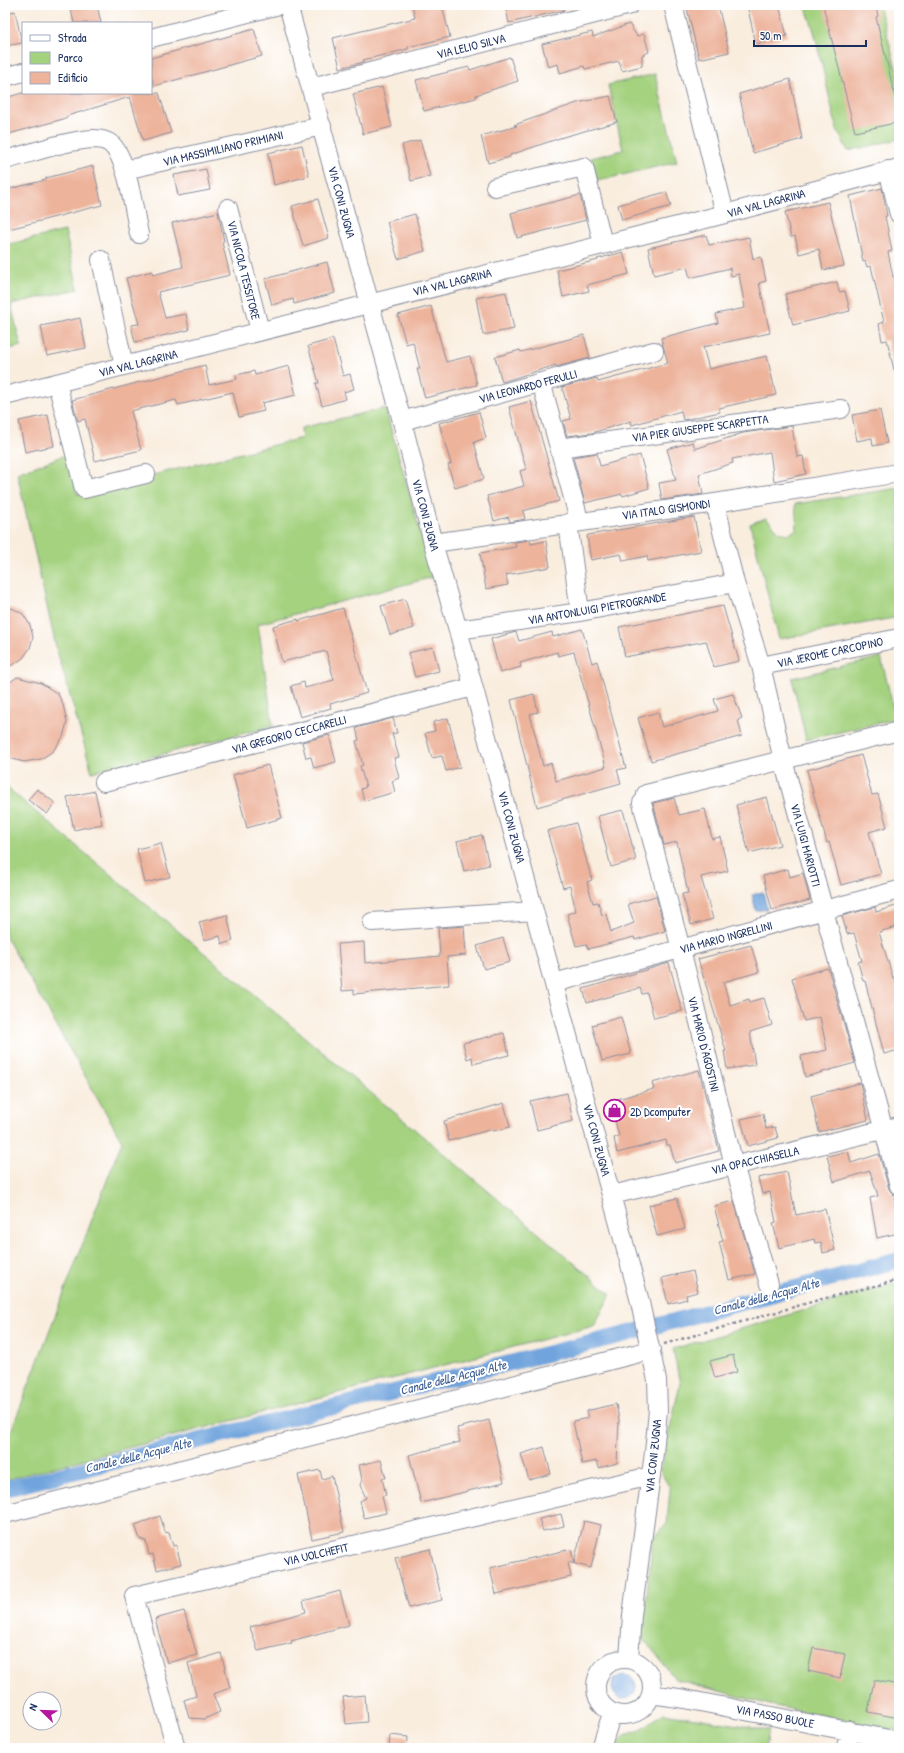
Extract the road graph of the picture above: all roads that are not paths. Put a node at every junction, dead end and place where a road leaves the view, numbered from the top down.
1 (278, 5) edge
2 (288, 5) edge
3 (630, 5) edge
4 (673, 5) edge
5 (152, 38) edge
6 (22, 72) edge
7 (5, 77) edge
8 (312, 87) junction
9 (322, 126) junction
10 (5, 160) edge
11 (893, 169) edge
12 (125, 170) junction
13 (495, 187) dead end
14 (228, 208) dead end
15 (725, 214) junction
16 (899, 214) edge
17 (139, 234) dead end
18 (603, 244) junction
19 (101, 260) dead end
20 (368, 303) junction
21 (260, 331) junction
22 (654, 351) dead end
23 (124, 366) junction
24 (541, 382) junction
25 (57, 383) junction
26 (5, 396) edge
27 (841, 409) dead end
28 (402, 421) junction
29 (559, 448) junction
30 (899, 473) edge
31 (146, 474) dead end
32 (714, 503) junction
33 (572, 517) junction
34 (433, 543) junction
35 (735, 583) junction
36 (580, 612) junction
37 (458, 630) junction
38 (899, 638) edge
39 (761, 666) junction
40 (473, 687) junction
41 (899, 731) edge
42 (783, 760) junction
43 (104, 782) dead end
44 (899, 890) edge
45 (824, 910) junction
46 (534, 911) junction
47 (372, 922) dead end
48 (681, 949) junction
49 (554, 983) junction
50 (891, 1128) edge
51 (734, 1165) junction
52 (899, 1186) edge
53 (612, 1195) junction
54 (769, 1284) dead end
55 (651, 1350) junction
56 (651, 1476) junction
57 (5, 1514) edge
58 (629, 1659) junction
59 (651, 1694) junction
60 (612, 1713) junction
61 (849, 1730) junction
62 (899, 1741) edge
63 (176, 1748) edge
64 (601, 1748) edge
65 (846, 1748) edge

1 - 5 street
2 - 8 street, VIA CONI ZUGNA
3 - 8 street, VIA LELIO SILVA
4 - 15 street
6 - 7 street
8 - 9 street, VIA CONI ZUGNA
9 - 12 street, VIA MASSIMILIANO PRIMIANI
9 - 20 street, VIA CONI ZUGNA
10 - 12 street
11 - 15 street, VIA VAL LAGARINA
11 - 16 street
12 - 17 street
13 - 18 street
14 - 21 street, VIA NICOLA TESSITORE
15 - 18 street, VIA VAL LAGARINA
18 - 20 street, VIA VAL LAGARINA
19 - 23 street
20 - 21 street, VIA VAL LAGARINA
20 - 28 street, VIA CONI ZUGNA
21 - 23 street, VIA VAL LAGARINA
22 - 24 street, VIA LEONARDO FERULLI
23 - 25 street, VIA VAL LAGARINA
24 - 28 street, VIA LEONARDO FERULLI
24 - 29 street
25 - 26 street, VIA VAL LAGARINA
25 - 31 street
27 - 29 street, VIA PIER GIUSEPPE SCARPETTA
28 - 34 street, VIA CONI ZUGNA
29 - 33 street
30 - 32 street, VIA ITALO GISMONDI
32 - 33 street, VIA ITALO GISMONDI
32 - 35 street, VIA LUIGI MARIOTTI
33 - 34 street, VIA ITALO GISMONDI
33 - 36 street
34 - 37 street, VIA CONI ZUGNA
35 - 36 street, VIA ANTONLUIGI PIETROGRANDE
35 - 39 street, VIA LUIGI MARIOTTI
36 - 37 street, VIA ANTONLUIGI PIETROGRANDE
37 - 40 street, VIA CONI ZUGNA
38 - 39 street, VIA JEROME CARCOPINO
39 - 42 street, VIA LUIGI MARIOTTI
40 - 43 street, VIA GREGORIO CECCARELLI
40 - 46 street, VIA CONI ZUGNA
41 - 42 street
42 - 45 street, VIA LUIGI MARIOTTI
42 - 48 street, VIA MARIO D'AGOSTINI
44 - 45 street, VIA MARIO INGRELLINI
45 - 48 street, VIA MARIO INGRELLINI
45 - 50 street, VIA LUIGI MARIOTTI
46 - 47 street
46 - 49 street, VIA CONI ZUGNA
48 - 49 street, VIA MARIO INGRELLINI
48 - 51 street, VIA MARIO D'AGOSTINI
49 - 53 street, VIA CONI ZUGNA
50 - 51 street, VIA OPACCHIASELLA
50 - 52 street, VIA LUIGI MARIOTTI
51 - 53 street, VIA OPACCHIASELLA
51 - 54 street, VIA MARIO D'AGOSTINI
53 - 55 street, VIA CONI ZUGNA
55 - 56 street, VIA CONI ZUGNA
55 - 57 street
56 - 58 street, VIA CONI ZUGNA
56 - 63 street, VIA UOLCHEFIT
58 - 59 street
58 - 60 street
59 - 60 street
59 - 61 street, VIA PASSO BUOLE
60 - 64 street
61 - 62 street, VIA PASSO BUOLE
61 - 65 street

